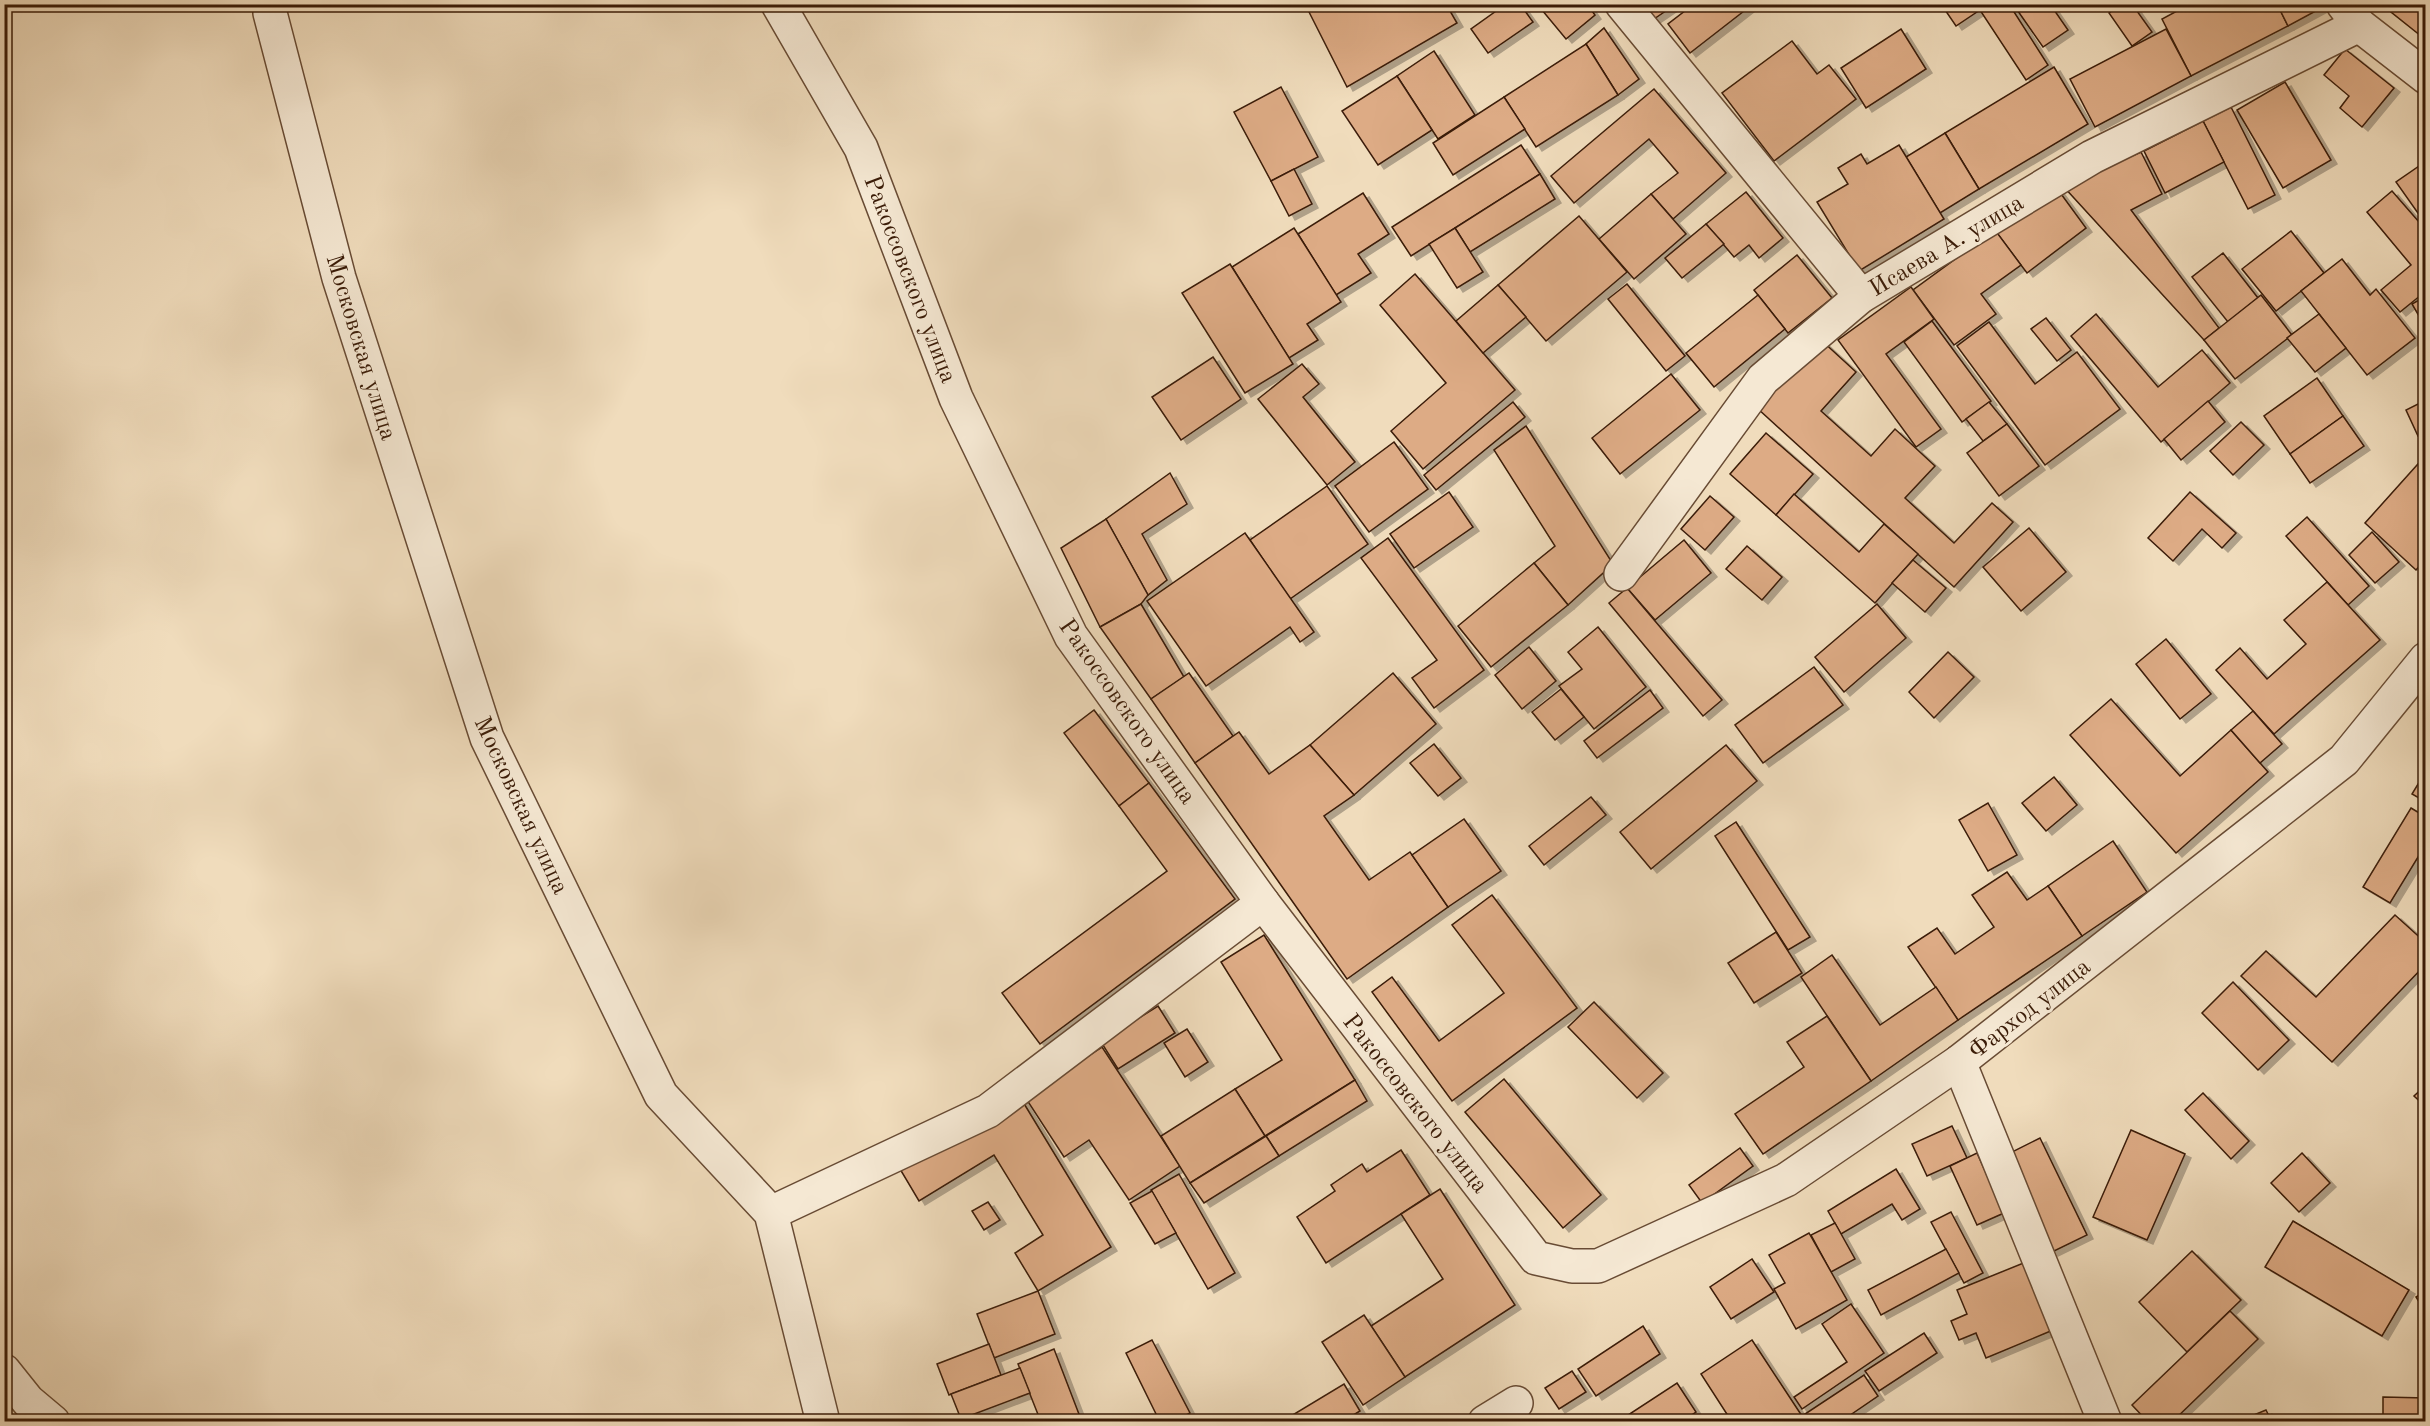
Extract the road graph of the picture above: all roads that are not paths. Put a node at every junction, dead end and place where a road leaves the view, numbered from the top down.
1 (272, 4) edge
2 (778, 4) edge
3 (1622, 4) edge
4 (2351, 15) edge
5 (2426, 77) edge
6 (1861, 296) junction
7 (1621, 574) dead end
8 (2426, 659) edge
9 (1263, 903) junction
10 (1959, 1062) junction
11 (771, 1213) junction
12 (1572, 1266) joint
13 (4, 1371) edge
14 (1516, 1403) dead end
15 (53, 1422) edge
16 (823, 1422) edge
17 (1485, 1422) edge
18 (2105, 1422) edge

1 - 11 street, Московская улица
2 - 9 street, Ракоссовского улица
3 - 6 street
4 - 5 street
4 - 6 street, Исаева А. улица
6 - 7 street, Исаева А. улица
8 - 10 street, Фарход улица
9 - 11 street
9 - 12 street, Ракоссовского улица
10 - 12 street, Фарход улица
10 - 18 street
11 - 16 street, Московская улица
13 - 15 street
14 - 17 street

